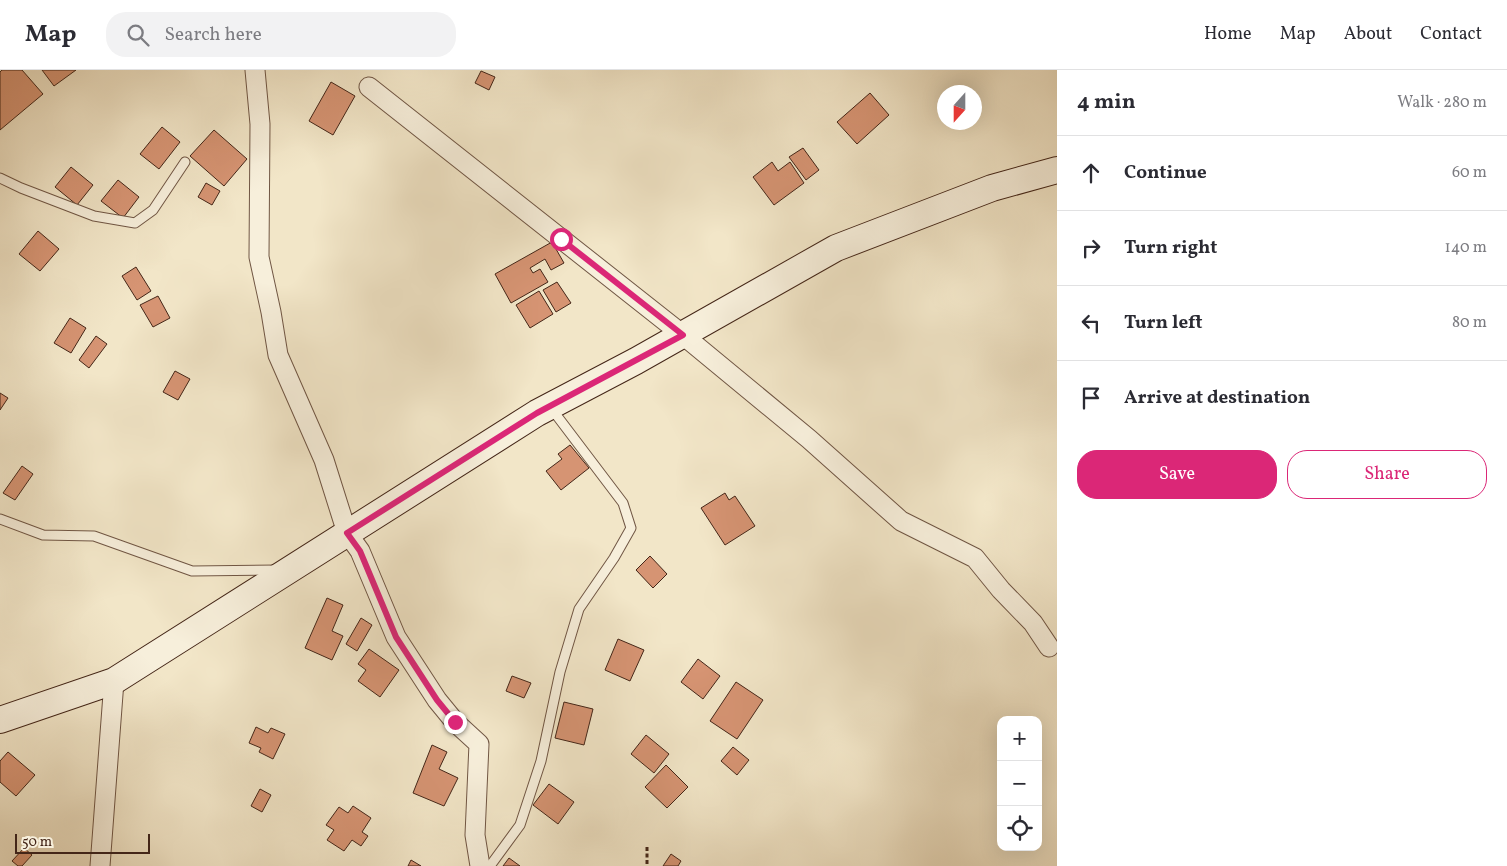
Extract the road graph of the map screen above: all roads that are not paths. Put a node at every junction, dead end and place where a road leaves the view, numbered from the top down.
1 (255, 70) edge
2 (369, 87) dead end
3 (185, 162) dead end
4 (1057, 170) edge
5 (0, 178) edge
6 (683, 335) junction
7 (550, 406) junction
8 (0, 518) edge
9 (347, 533) junction
10 (289, 570) junction
11 (1049, 647) dead end
12 (114, 681) junction
13 (0, 720) edge
14 (100, 866) edge
15 (480, 866) edge
16 (490, 866) edge

1 - 9 street
2 - 6 street
3 - 5 lane
4 - 6 street
6 - 7 street
6 - 11 street
7 - 9 street
7 - 16 lane
8 - 10 lane
9 - 10 street
9 - 15 street
10 - 12 street
12 - 13 street
12 - 14 street

